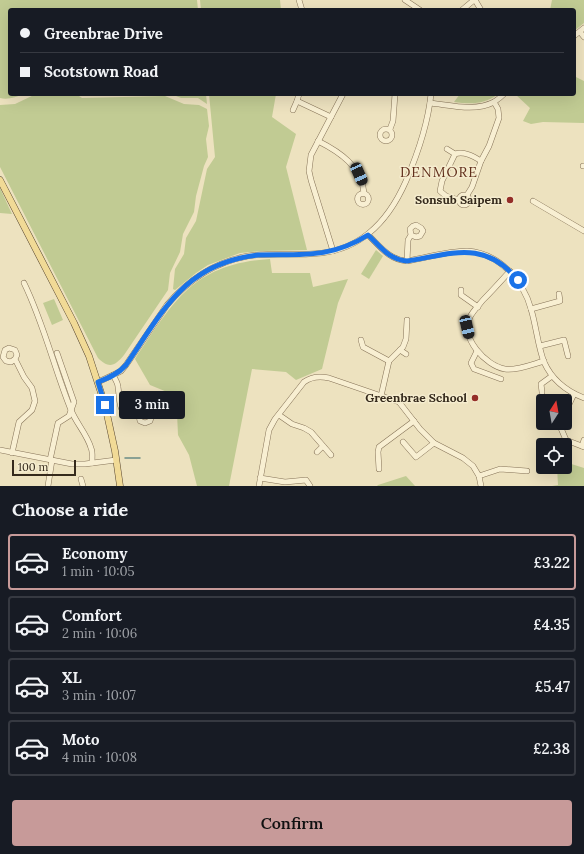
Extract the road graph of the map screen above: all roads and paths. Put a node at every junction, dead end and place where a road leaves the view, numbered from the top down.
1 (405, 0) edge
2 (474, 0) edge
3 (417, 8) edge
4 (464, 8) edge
5 (582, 30) edge
6 (584, 37) edge
7 (298, 96) edge
8 (341, 96) edge
9 (395, 96) edge
10 (431, 96) edge
11 (502, 96) edge
12 (297, 101) junction
13 (494, 102) junction
14 (430, 103) junction
15 (293, 110) dead end
16 (330, 117) junction
17 (390, 129) dead end
18 (318, 141) junction
19 (447, 149) dead end
20 (455, 154) junction
21 (481, 161) junction
22 (0, 180) edge
23 (364, 193) dead end
24 (467, 195) junction
25 (459, 200) junction
26 (533, 201) dead end
27 (584, 230) edge
28 (368, 235) junction
29 (411, 235) dead end
30 (333, 251) junction
31 (407, 261) junction
32 (510, 271) junction
33 (24, 283) dead end
34 (461, 290) dead end
35 (559, 294) dead end
36 (478, 307) junction
37 (532, 309) junction
38 (407, 320) dead end
39 (540, 346) junction
40 (357, 347) dead end
41 (400, 350) junction
42 (477, 351) junction
43 (57, 353) dead end
44 (406, 354) dead end
45 (568, 356) dead end
46 (16, 359) dead end
47 (389, 361) junction
48 (544, 361) junction
49 (113, 376) junction
50 (552, 376) junction
51 (501, 379) dead end
52 (98, 382) junction
53 (542, 392) dead end
54 (574, 394) junction
55 (381, 396) junction
56 (572, 398) edge
57 (584, 398) edge
58 (71, 411) junction
59 (279, 414) junction
60 (139, 416) dead end
61 (414, 421) junction
62 (562, 430) edge
63 (584, 440) edge
64 (403, 442) dead end
65 (434, 443) junction
66 (323, 446) junction
67 (583, 447) edge
68 (0, 450) edge
69 (12, 452) junction
70 (317, 452) dead end
71 (331, 455) dead end
72 (372, 458) dead end
73 (378, 458) junction
74 (51, 460) junction
75 (116, 460) junction
76 (92, 463) junction
77 (379, 469) dead end
78 (527, 471) dead end
79 (480, 476) junction
80 (260, 478) junction
81 (81, 479) dead end
82 (48, 486) edge
83 (83, 486) edge
84 (120, 486) edge
85 (259, 486) edge
86 (310, 486) edge
87 (481, 486) edge

1 - 3 street
2 - 4 street
5 - 6 street
7 - 12 street
8 - 16 street
9 - 17 street
10 - 14 street
11 - 13 street
12 - 15 street
12 - 16 street
13 - 14 street
13 - 21 street
14 - 28 street
16 - 18 street
18 - 23 street
18 - 30 street
19 - 20 street
20 - 21 street
20 - 25 street
21 - 24 street
22 - 52 main road
24 - 25 street
24 - 25 street
26 - 27 street
28 - 30 street
28 - 31 street
29 - 31 street
30 - 49 street
31 - 32 street
32 - 36 street
32 - 37 street
33 - 58 street
34 - 36 street
35 - 37 street
36 - 42 street
37 - 39 street
38 - 41 street
39 - 45 street
39 - 48 street
40 - 47 street
41 - 44 street
41 - 47 street
42 - 48 street
42 - 51 street
43 - 58 street
46 - 69 street
47 - 55 street
48 - 50 street
49 - 52 street
49 - 60 street
50 - 53 street
50 - 54 street
52 - 75 main road
54 - 56 street
54 - 57 street
55 - 59 street
55 - 61 street
58 - 74 street
58 - 76 street
59 - 66 street
59 - 80 street
61 - 65 street
61 - 73 street
62 - 67 street
63 - 67 street
64 - 65 street
65 - 79 street
66 - 70 street
66 - 71 street
68 - 69 street
69 - 74 street
72 - 73 street
73 - 77 street
74 - 76 street
74 - 82 street
75 - 76 street
75 - 84 main road
78 - 79 street
79 - 87 street
80 - 85 street
80 - 86 street
81 - 83 street

